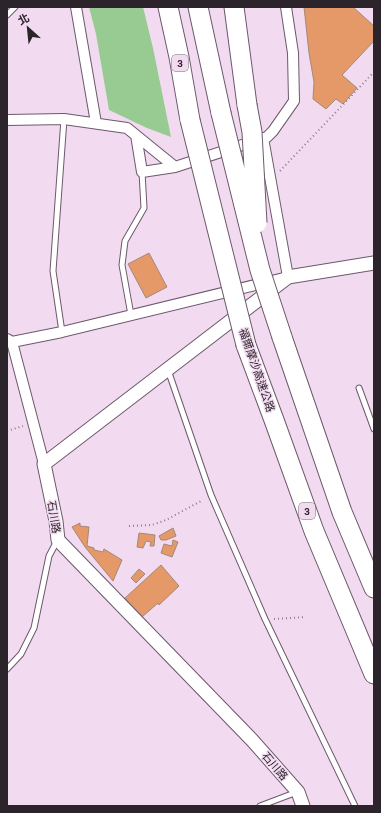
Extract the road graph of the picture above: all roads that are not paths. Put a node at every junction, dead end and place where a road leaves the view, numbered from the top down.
1 (15, 7) edge
2 (76, 7) edge
3 (168, 7) edge
4 (198, 7) edge
5 (234, 7) edge
6 (286, 7) edge
7 (7, 16) edge
8 (64, 119) junction
9 (7, 120) edge
10 (96, 123) junction
11 (136, 134) junction
12 (263, 138) junction
13 (175, 167) junction
14 (142, 172) junction
15 (374, 263) edge
16 (260, 270) junction
17 (288, 277) junction
18 (131, 315) junction
19 (62, 332) junction
20 (9, 340) edge
21 (168, 369) junction
22 (359, 388) dead end
23 (374, 429) edge
24 (44, 464) junction
25 (58, 540) junction
26 (374, 588) edge
27 (7, 669) edge
28 (374, 674) edge
29 (298, 792) junction
30 (260, 806) edge
31 (303, 806) edge
32 (355, 806) edge

1 - 7 lane
2 - 10 street
3 - 28 highway, 福爾摩沙高速公路 / 3, bridge
4 - 16 highway, bridge
5 - 16 highway, bridge
6 - 12 street
8 - 9 street
8 - 10 street
8 - 19 lane
10 - 11 street
11 - 13 street
11 - 14 street
12 - 13 street
12 - 17 street
13 - 14 street
14 - 18 lane
15 - 17 street
16 - 26 highway, bridge
17 - 18 street
17 - 21 street
18 - 19 street
19 - 20 street
20 - 24 street
21 - 24 street
21 - 32 lane
22 - 23 lane
24 - 25 street, 石川路
25 - 27 lane
25 - 29 street, 石川路
29 - 30 lane
29 - 31 street, 石川路

